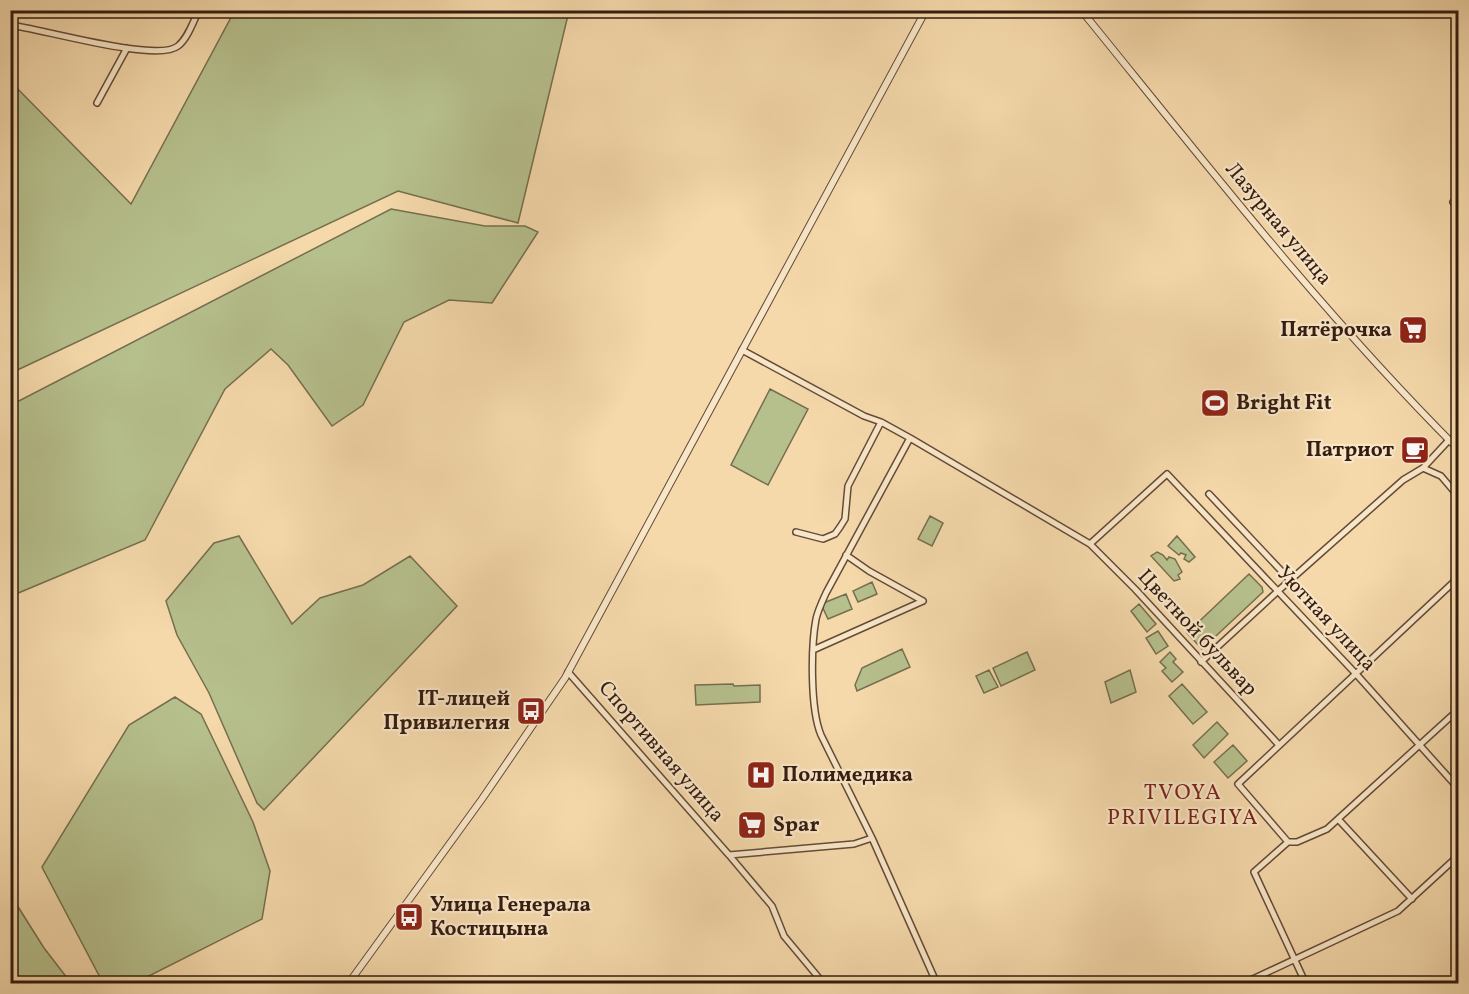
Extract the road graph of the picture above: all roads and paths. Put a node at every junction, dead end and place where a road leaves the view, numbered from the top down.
1 (199, 10) edge
2 (926, 10) edge
3 (1081, 10) edge
4 (10, 25) edge
5 (128, 48) junction
6 (97, 103) dead end
7 (742, 350) junction
8 (881, 422) junction
9 (910, 438) junction
10 (1449, 440) junction
11 (1458, 449) edge
12 (1423, 468) junction
13 (1209, 494) dead end
14 (1458, 496) edge
15 (796, 532) dead end
16 (1090, 544) junction
17 (846, 555) junction
18 (1458, 578) edge
19 (1289, 582) junction
20 (1278, 591) junction
21 (813, 650) junction
22 (1201, 662) junction
23 (568, 672) junction
24 (1357, 675) junction
25 (1458, 710) edge
26 (1279, 745) junction
27 (1419, 745) junction
28 (1458, 788) edge
29 (1338, 819) junction
30 (872, 837) junction
31 (1288, 842) junction
32 (729, 855) junction
33 (1458, 856) edge
34 (1412, 899) junction
35 (1295, 960) junction
36 (1305, 982) dead end
37 (348, 984) edge
38 (824, 984) edge
39 (937, 984) edge
40 (1242, 984) edge

1 - 5 street
2 - 7 street
3 - 10 street, Лазурная улица
4 - 5 street
5 - 6 street
7 - 8 street, Цветной бульвар
7 - 23 street
8 - 9 street, Цветной бульвар
8 - 15 street
9 - 16 street, Цветной бульвар
9 - 17 street
10 - 11 street, Лазурная улица
10 - 12 street
12 - 14 street
12 - 19 street
13 - 19 street
16 - 20 street, Уютная улица
16 - 22 street, Цветной бульвар
17 - 21 street
17 - 21 street
18 - 24 street
19 - 20 street
20 - 22 street
20 - 24 street, Уютная улица
21 - 30 street
22 - 26 street, Цветной бульвар
23 - 32 street, Спортивная улица
23 - 37 street
24 - 26 street
24 - 27 street, Уютная улица
25 - 27 street
26 - 31 street
27 - 28 street, Уютная улица
27 - 29 street
29 - 31 street
29 - 34 street
30 - 32 street
30 - 39 street
31 - 35 street
32 - 38 street, Спортивная улица
33 - 34 street
34 - 35 street
35 - 36 street
35 - 40 street

